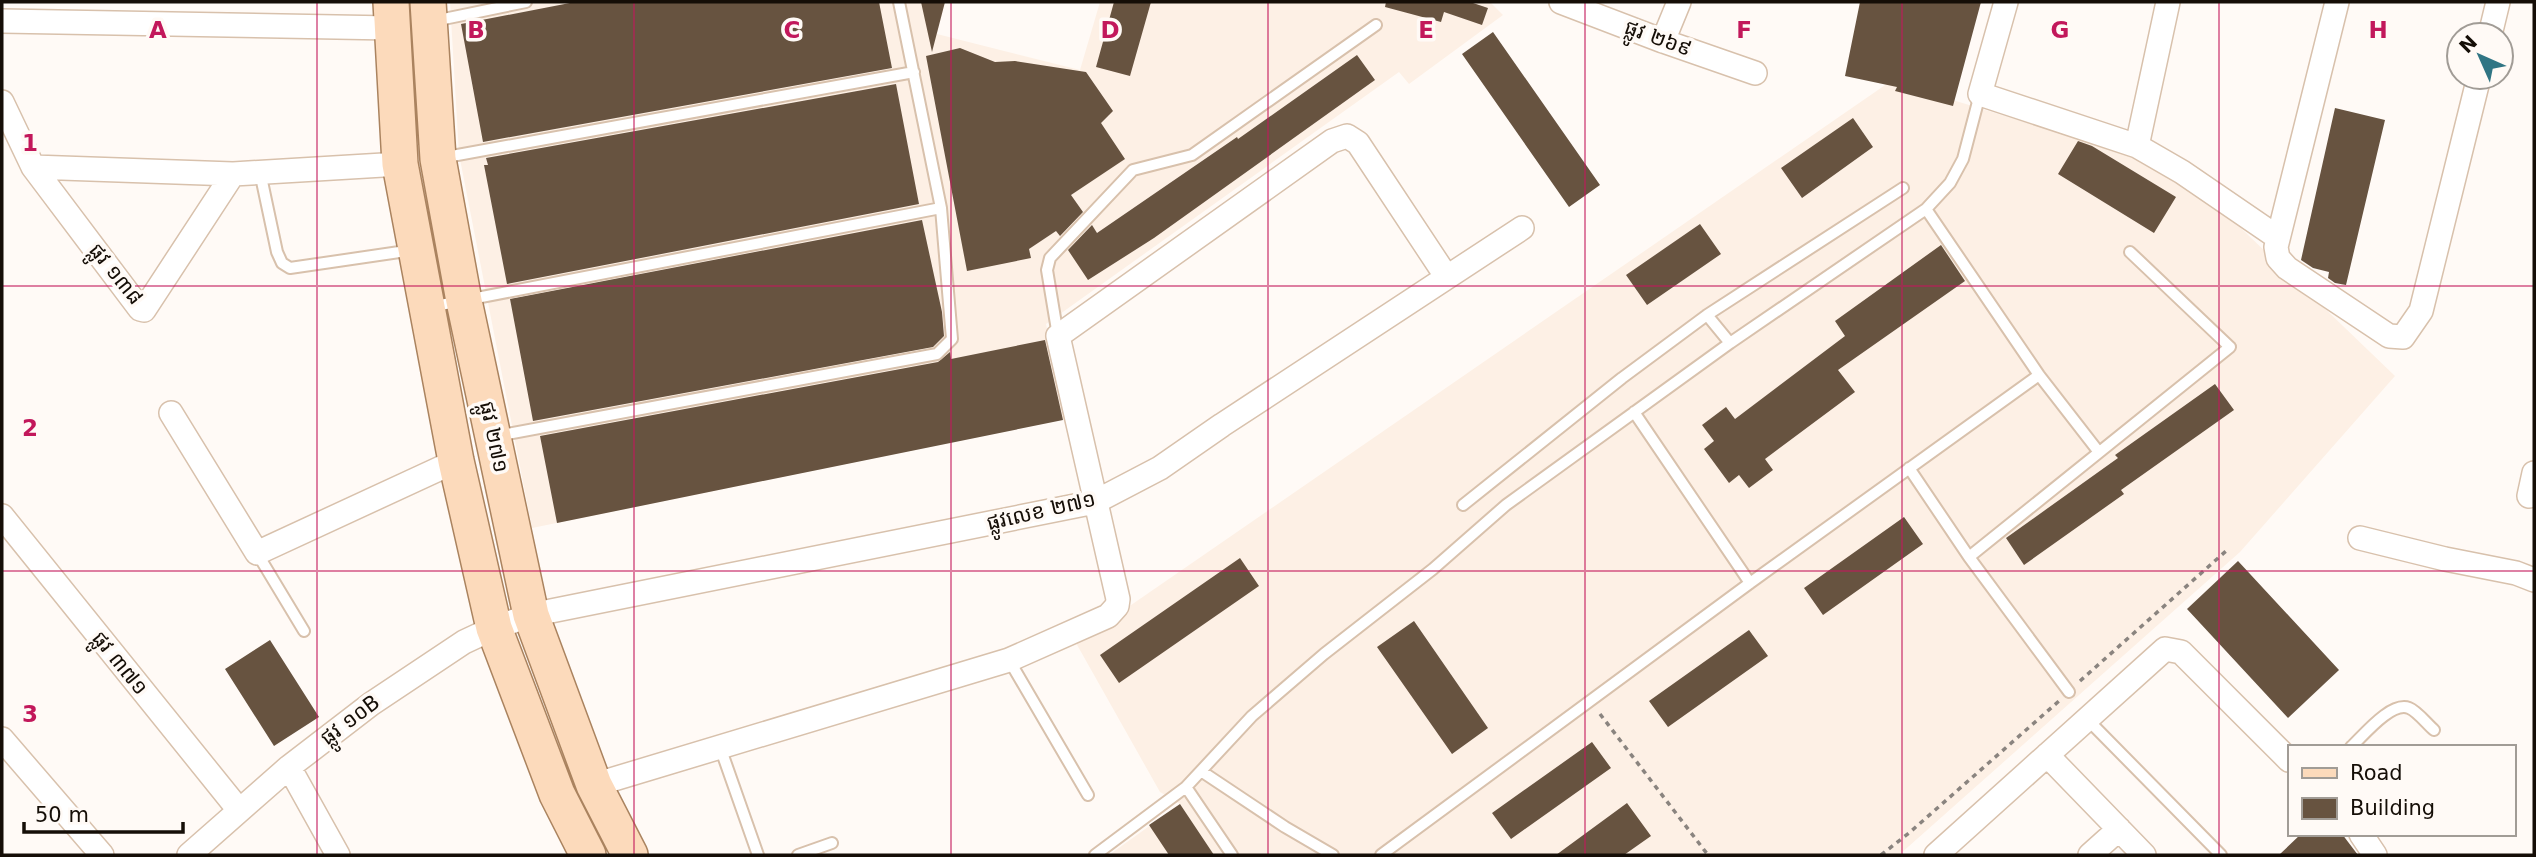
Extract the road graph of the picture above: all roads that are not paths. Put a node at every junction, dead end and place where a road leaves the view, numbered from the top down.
1 (526, 2) edge
2 (899, 2) edge
3 (1561, 2) edge
4 (1679, 2) edge
5 (2006, 2) edge
6 (2168, 2) edge
7 (2337, 2) edge
8 (2498, 2) edge
9 (428, 12) edge
10 (391, 15) edge
11 (2, 21) edge
12 (2493, 21) edge
13 (1376, 25) dead end
14 (1663, 41) junction
15 (914, 72) junction
16 (1755, 73) dead end
17 (2476, 91) edge
18 (1980, 94) junction
19 (2, 102) edge
20 (2137, 146) junction
21 (438, 159) junction
22 (400, 164) junction
23 (33, 167) junction
24 (260, 172) junction
25 (233, 173) junction
26 (1903, 188) dead end
27 (941, 208) junction
28 (1926, 209) junction
29 (1522, 228) dead end
30 (2277, 237) junction
31 (435, 246) junction
32 (2130, 252) dead end
33 (1446, 276) junction
34 (464, 301) junction
35 (427, 308) junction
36 (1707, 315) junction
37 (1058, 336) junction
38 (1730, 343) junction
39 (2039, 375) junction
40 (1634, 412) junction
41 (172, 413) dead end
42 (494, 437) junction
43 (2098, 451) junction
44 (456, 461) junction
45 (1909, 468) junction
46 (1095, 502) junction
47 (1463, 505) dead end
48 (2, 516) edge
49 (2360, 538) dead end
50 (257, 553) junction
51 (1969, 557) junction
52 (2534, 580) edge
53 (1751, 583) junction
54 (531, 615) junction
55 (494, 628) junction
56 (304, 631) dead end
57 (1009, 660) junction
58 (2069, 692) road end
59 (2088, 720) junction
60 (2434, 730) dead end
61 (2, 740) edge
62 (2353, 745) edge
63 (720, 747) junction
64 (2047, 755) junction
65 (2288, 759) edge
66 (289, 767) junction
67 (1201, 771) junction
68 (594, 785) junction
69 (1186, 787) junction
70 (1088, 795) dead end
71 (239, 810) junction
72 (2119, 829) junction
73 (2362, 836) edge
74 (832, 843) dead end
75 (102, 855) edge
76 (189, 855) edge
77 (338, 855) edge
78 (588, 855) edge
79 (630, 855) edge
80 (758, 855) edge
81 (798, 855) edge
82 (1095, 855) edge
83 (1232, 855) edge
84 (1333, 855) edge
85 (1381, 855) edge
86 (1936, 855) edge
87 (2090, 855) edge
88 (2144, 855) edge
89 (2221, 855) edge
90 (2375, 855) edge

1 - 9 lane
2 - 15 lane
3 - 14 street, ផ្លូវ ២៦៩
4 - 14 street
5 - 18 street
6 - 20 street
7 - 30 street
8 - 12 street
9 - 21 main road, ផ្លូវ ២៧១
10 - 11 street
10 - 22 main road, ផ្លូវ ២៧១
13 - 37 lane
14 - 16 street, ផ្លូវ ២៦៩
15 - 21 lane
15 - 27 lane
17 - 30 street
18 - 20 street
18 - 28 lane
19 - 23 street, ផ្លូវ ១៣៨
20 - 30 street
21 - 31 main road, ផ្លូវ ២៧១
22 - 24 street
22 - 31 main road, ផ្លូវ ២៧១
23 - 25 street
23 - 25 street, ផ្លូវ ១៣៨
24 - 25 street
24 - 31 lane
26 - 36 lane
27 - 34 lane
27 - 42 lane
28 - 38 lane
28 - 39 lane
29 - 33 street, ផ្លូវលេខ ២៧១
31 - 34 main road, ផ្លូវ ២៧១
31 - 35 main road, ផ្លូវ ២៧១
32 - 43 lane
33 - 37 street
33 - 46 street, ផ្លូវលេខ ២៧១
34 - 35 lane
34 - 42 main road, ផ្លូវ ២៧១
35 - 44 main road, ផ្លូវ ២៧១
36 - 38 lane
36 - 47 lane
37 - 46 street
38 - 40 lane
39 - 43 lane
39 - 45 lane
40 - 53 lane
40 - 67 lane
41 - 50 street
42 - 54 main road, ផ្លូវ ២៧១
43 - 51 lane
44 - 50 street
44 - 55 main road, ផ្លូវ ២៧១
45 - 51 lane
45 - 53 lane
46 - 54 street, ផ្លូវលេខ ២៧១
46 - 57 street
48 - 71 street, ផ្លូវ ៣៧១
49 - 52 street
50 - 56 lane
51 - 58 lane
53 - 85 lane
54 - 55 street, ផ្លូវ ១០B
54 - 68 main road, ផ្លូវ ២៧១
55 - 66 street, ផ្លូវ ១០B
55 - 78 main road, ផ្លូវ ២៧១
57 - 63 street
57 - 70 lane
59 - 64 street
59 - 65 street
59 - 89 lane
60 - 62 lane
61 - 75 street
63 - 68 street
63 - 80 lane
64 - 72 street
64 - 86 street
66 - 71 street, ផ្លូវ ១០B
66 - 77 street
67 - 69 lane
67 - 84 lane
68 - 79 main road, ផ្លូវ ២៧១
69 - 82 lane
69 - 83 lane
71 - 76 street, ផ្លូវ ១០B
72 - 87 street
72 - 88 street
73 - 90 street
74 - 81 lane

